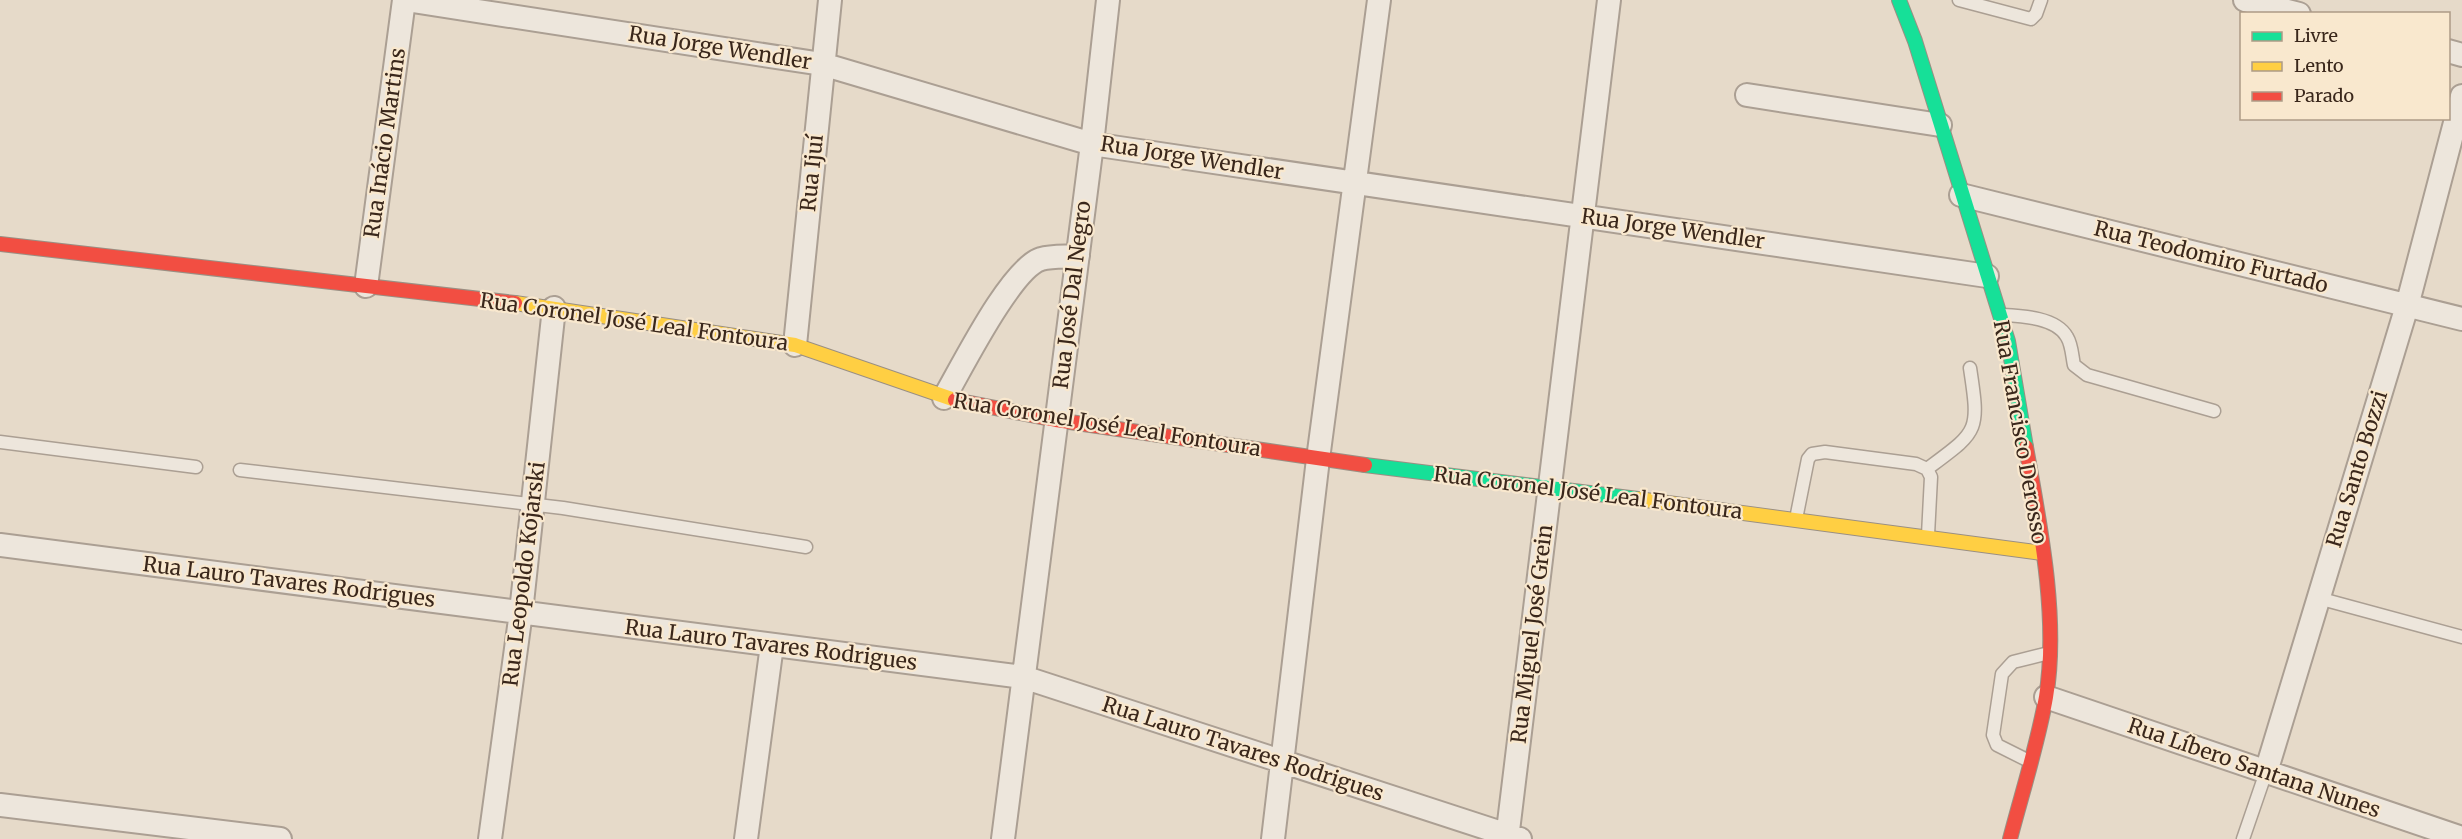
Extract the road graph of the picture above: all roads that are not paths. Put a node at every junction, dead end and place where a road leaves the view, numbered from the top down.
1 (405, 0) edge
2 (830, 0) edge
3 (1108, 0) edge
4 (1379, 0) edge
5 (1610, 0) edge
6 (1899, 0) edge
7 (1959, 0) edge
8 (2041, 0) edge
9 (2245, 0) edge
10 (2291, 12) edge
11 (822, 64) junction
12 (1747, 95) dead end
13 (2462, 96) edge
14 (1940, 125) junction
15 (1092, 144) junction
16 (1356, 183) junction
17 (1961, 195) junction
18 (1583, 216) junction
19 (0, 244) edge
20 (1077, 256) junction
21 (1987, 276) junction
22 (366, 286) junction
23 (2407, 306) junction
24 (554, 308) junction
25 (2000, 315) junction
26 (2462, 319) edge
27 (795, 345) junction
28 (1970, 368) dead end
29 (944, 398) junction
30 (2214, 411) dead end
31 (1056, 420) junction
32 (0, 442) edge
33 (1318, 459) junction
34 (196, 466) dead end
35 (1927, 469) junction
36 (240, 470) dead end
37 (1550, 487) junction
38 (533, 506) junction
39 (1796, 520) junction
40 (1928, 538) junction
41 (0, 545) edge
42 (806, 547) dead end
43 (2042, 553) junction
44 (2318, 597) junction
45 (521, 612) junction
46 (2462, 637) edge
47 (772, 645) junction
48 (2050, 653) junction
49 (1023, 677) junction
50 (2046, 697) junction
51 (2030, 761) junction
52 (1283, 762) junction
53 (2266, 772) junction
54 (0, 805) edge
55 (170, 832) edge
56 (1511, 838) edge
57 (2462, 838) edge
58 (280, 839) edge
59 (490, 839) edge
60 (746, 839) edge
61 (1003, 839) edge
62 (1274, 839) edge
63 (2010, 839) edge
64 (2243, 839) edge

1 - 11 street, Rua Jorge Wendler
1 - 22 street, Rua Inácio Martins
2 - 11 street, Rua Ijuí
3 - 15 street, Rua José Dal Negro
4 - 16 street
5 - 18 street, Rua Miguel José Grein
6 - 14 street, Rua Francisco Derosso
7 - 8 lane
9 - 10 street
11 - 15 street, Rua Jorge Wendler
11 - 27 street, Rua Ijuí
12 - 14 street
13 - 23 street, Rua Santo Bozzi
14 - 17 street, Rua Francisco Derosso
15 - 16 street, Rua Jorge Wendler
15 - 20 street, Rua José Dal Negro
16 - 18 street, Rua Jorge Wendler
16 - 33 street
17 - 21 street, Rua Francisco Derosso
17 - 23 street, Rua Teodomiro Furtado
18 - 21 street, Rua Jorge Wendler
18 - 37 street, Rua Miguel José Grein
19 - 22 street, Rua Coronel José Leal Fontoura
20 - 29 street
20 - 31 street, Rua José Dal Negro
21 - 25 street, Rua Francisco Derosso
22 - 24 street, Rua Coronel José Leal Fontoura
23 - 26 street, Rua Teodomiro Furtado
23 - 44 street, Rua Santo Bozzi
24 - 27 street, Rua Coronel José Leal Fontoura
24 - 38 street, Rua Leopoldo Kojarski
25 - 30 lane
25 - 43 street, Rua Francisco Derosso
27 - 29 street, Rua Coronel José Leal Fontoura
28 - 35 lane
29 - 31 street, Rua Coronel José Leal Fontoura
31 - 33 street, Rua Coronel José Leal Fontoura
31 - 49 street, Rua José Dal Negro
32 - 34 lane
33 - 37 street, Rua Coronel José Leal Fontoura
33 - 52 street
35 - 39 lane
35 - 40 lane
36 - 38 lane
37 - 39 street, Rua Coronel José Leal Fontoura
37 - 56 street, Rua Miguel José Grein
38 - 42 lane
38 - 45 street, Rua Leopoldo Kojarski
39 - 40 street, Rua Coronel José Leal Fontoura
40 - 43 street, Rua Coronel José Leal Fontoura
41 - 45 street, Rua Lauro Tavares Rodrigues
43 - 48 street, Rua Francisco Derosso
44 - 46 lane
44 - 53 street, Rua Santo Bozzi
45 - 47 street, Rua Lauro Tavares Rodrigues
45 - 59 street, Rua Leopoldo Kojarski
47 - 49 street, Rua Lauro Tavares Rodrigues
47 - 60 street
48 - 50 street, Rua Francisco Derosso
48 - 51 lane
49 - 52 street, Rua Lauro Tavares Rodrigues
49 - 61 street, Rua José Dal Negro
50 - 51 street, Rua Francisco Derosso
50 - 53 street, Rua Líbero Santana Nunes
51 - 63 street, Rua Francisco Derosso
52 - 56 street, Rua Lauro Tavares Rodrigues
52 - 62 street
53 - 57 street, Rua Líbero Santana Nunes
53 - 64 lane, Rua Santo Bozzi
54 - 55 street
55 - 58 street

